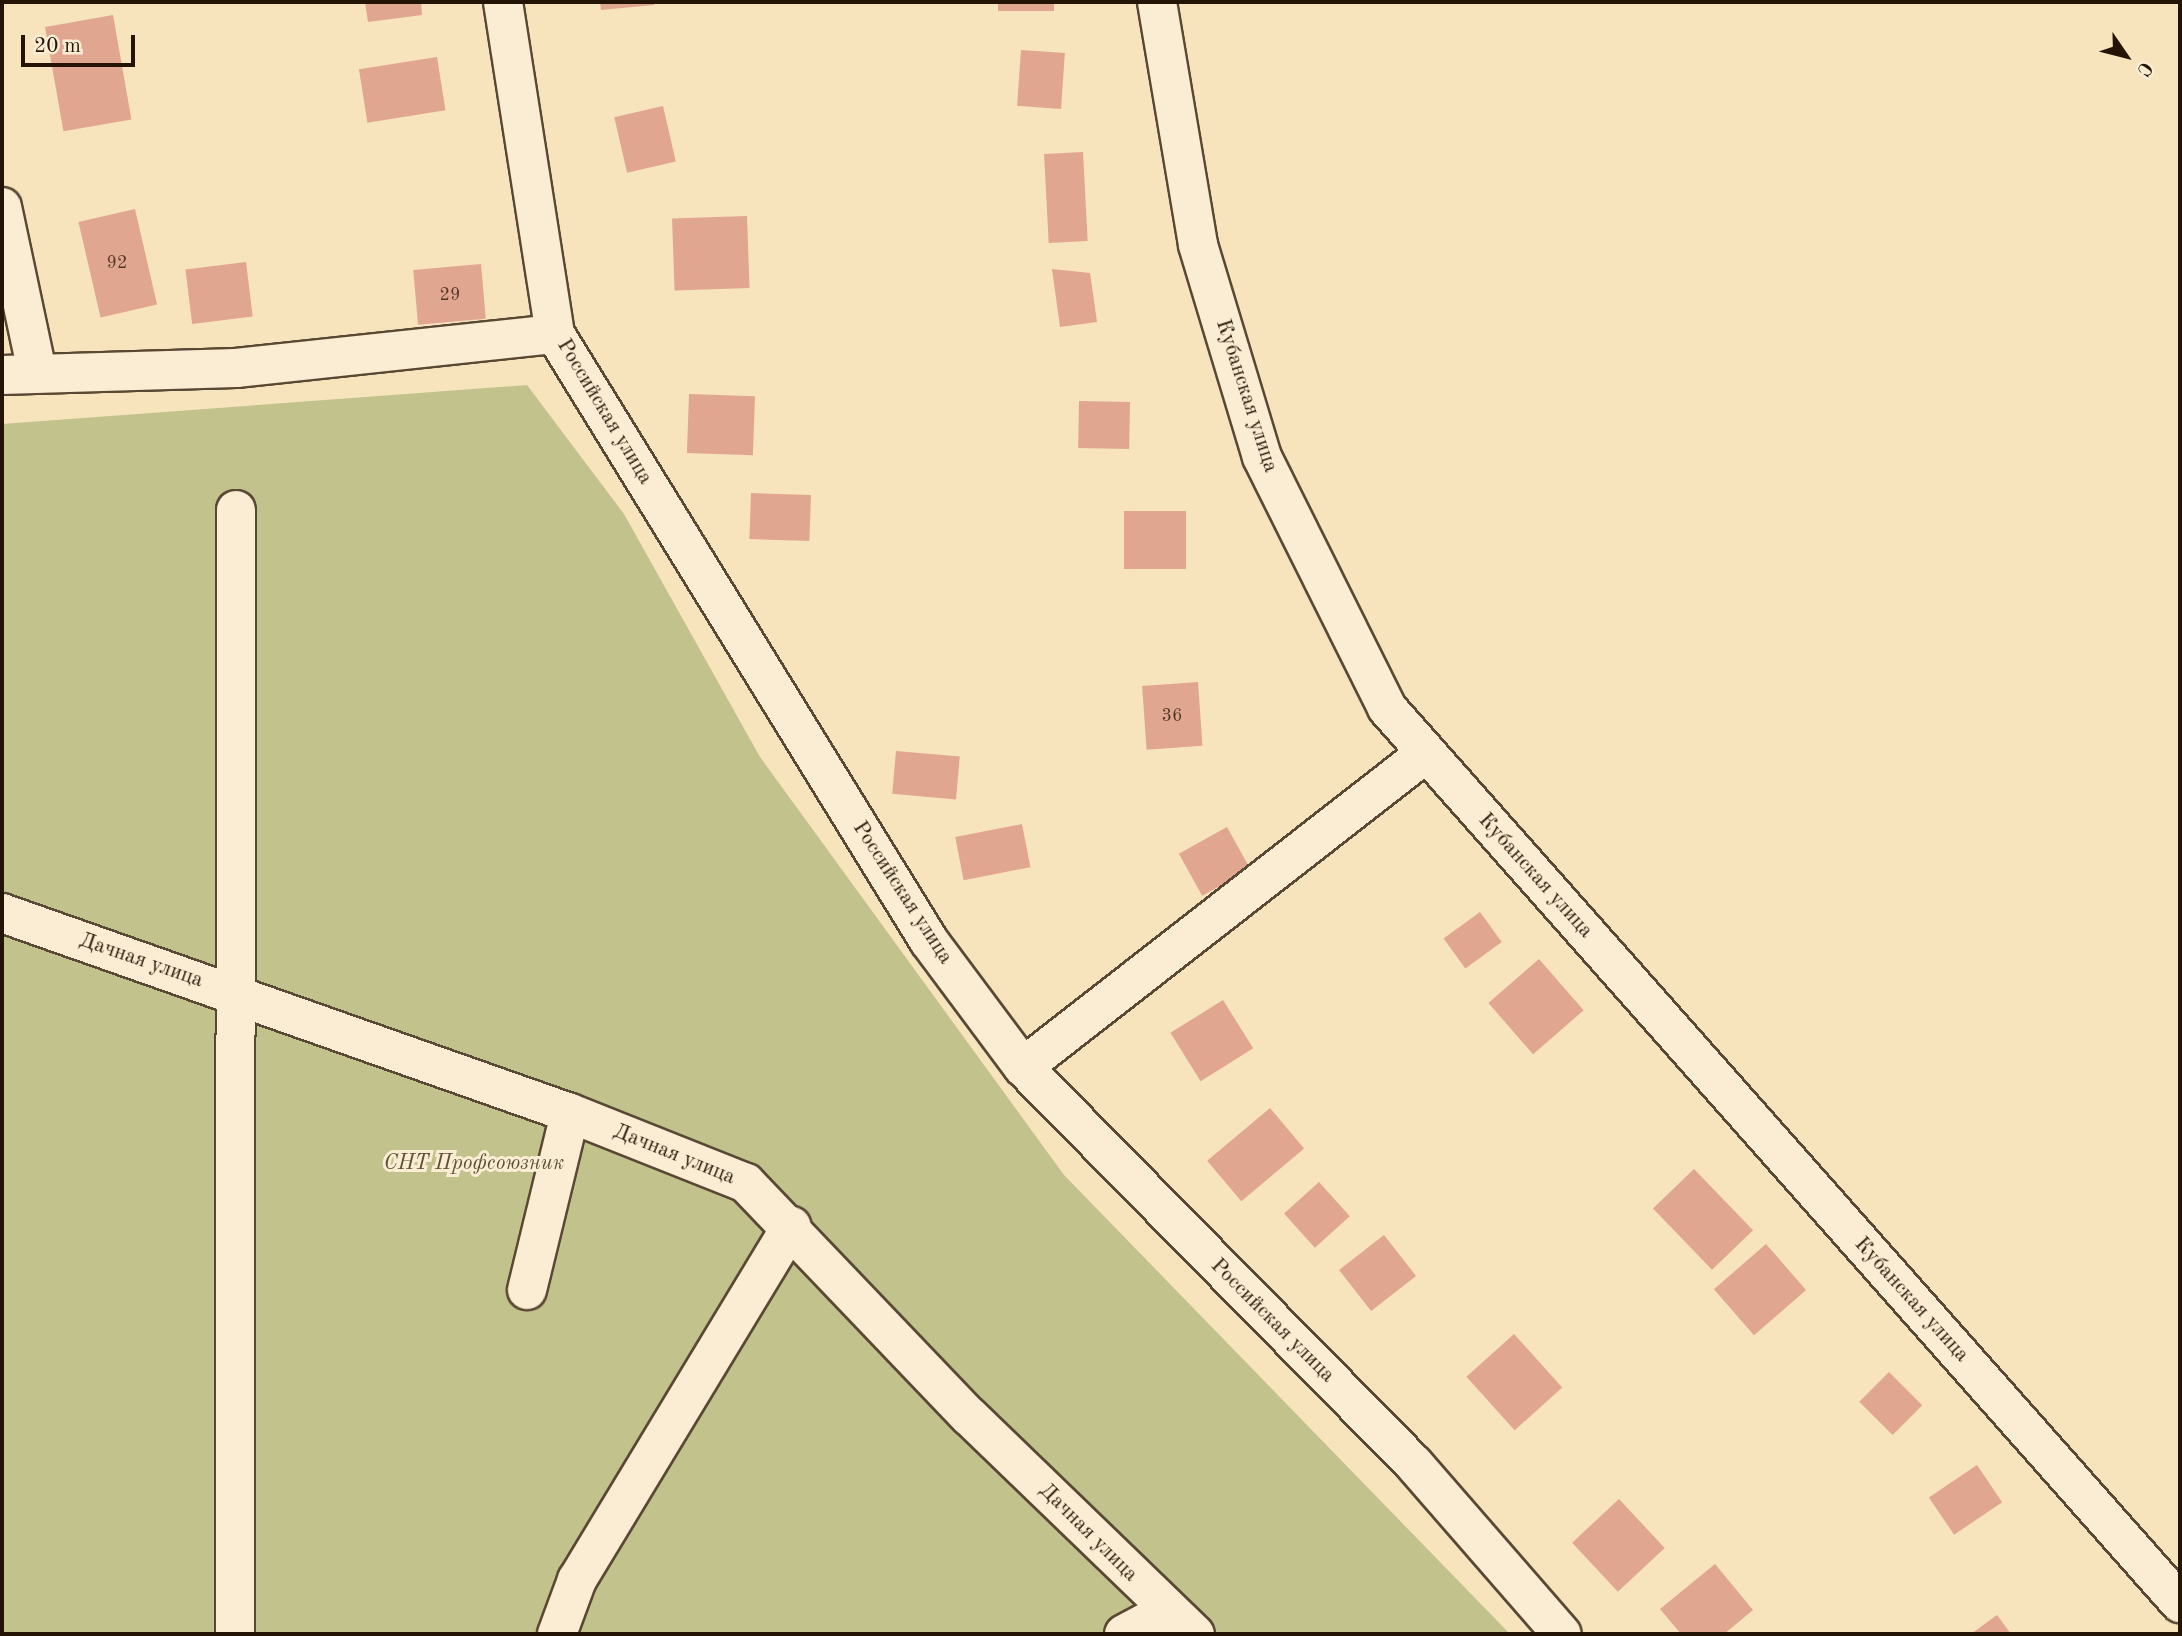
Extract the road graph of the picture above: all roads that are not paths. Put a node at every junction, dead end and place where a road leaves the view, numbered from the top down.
1 (503, 2) edge
2 (1157, 2) edge
3 (2, 207) edge
4 (555, 334) junction
5 (19, 373) edge
6 (236, 510) dead end
7 (1426, 753) junction
8 (2, 913) edge
9 (234, 993) junction
10 (1023, 1067) junction
11 (570, 1114) junction
12 (792, 1226) junction
13 (527, 1290) dead end
14 (2180, 1603) edge
15 (1181, 1623) edge
16 (235, 1634) edge
17 (557, 1634) edge
18 (1125, 1634) edge
19 (1562, 1634) edge

1 - 4 street, Российская улица
2 - 7 street, Кубанская улица
3 - 5 street
4 - 5 street
4 - 10 street, Российская улица
6 - 9 street
7 - 10 street
7 - 14 street, Кубанская улица
8 - 9 street, Дачная улица
9 - 11 street, Дачная улица
9 - 16 street
10 - 19 street, Российская улица
11 - 12 street, Дачная улица
11 - 13 street
12 - 15 street, Дачная улица
12 - 17 street
15 - 18 street

